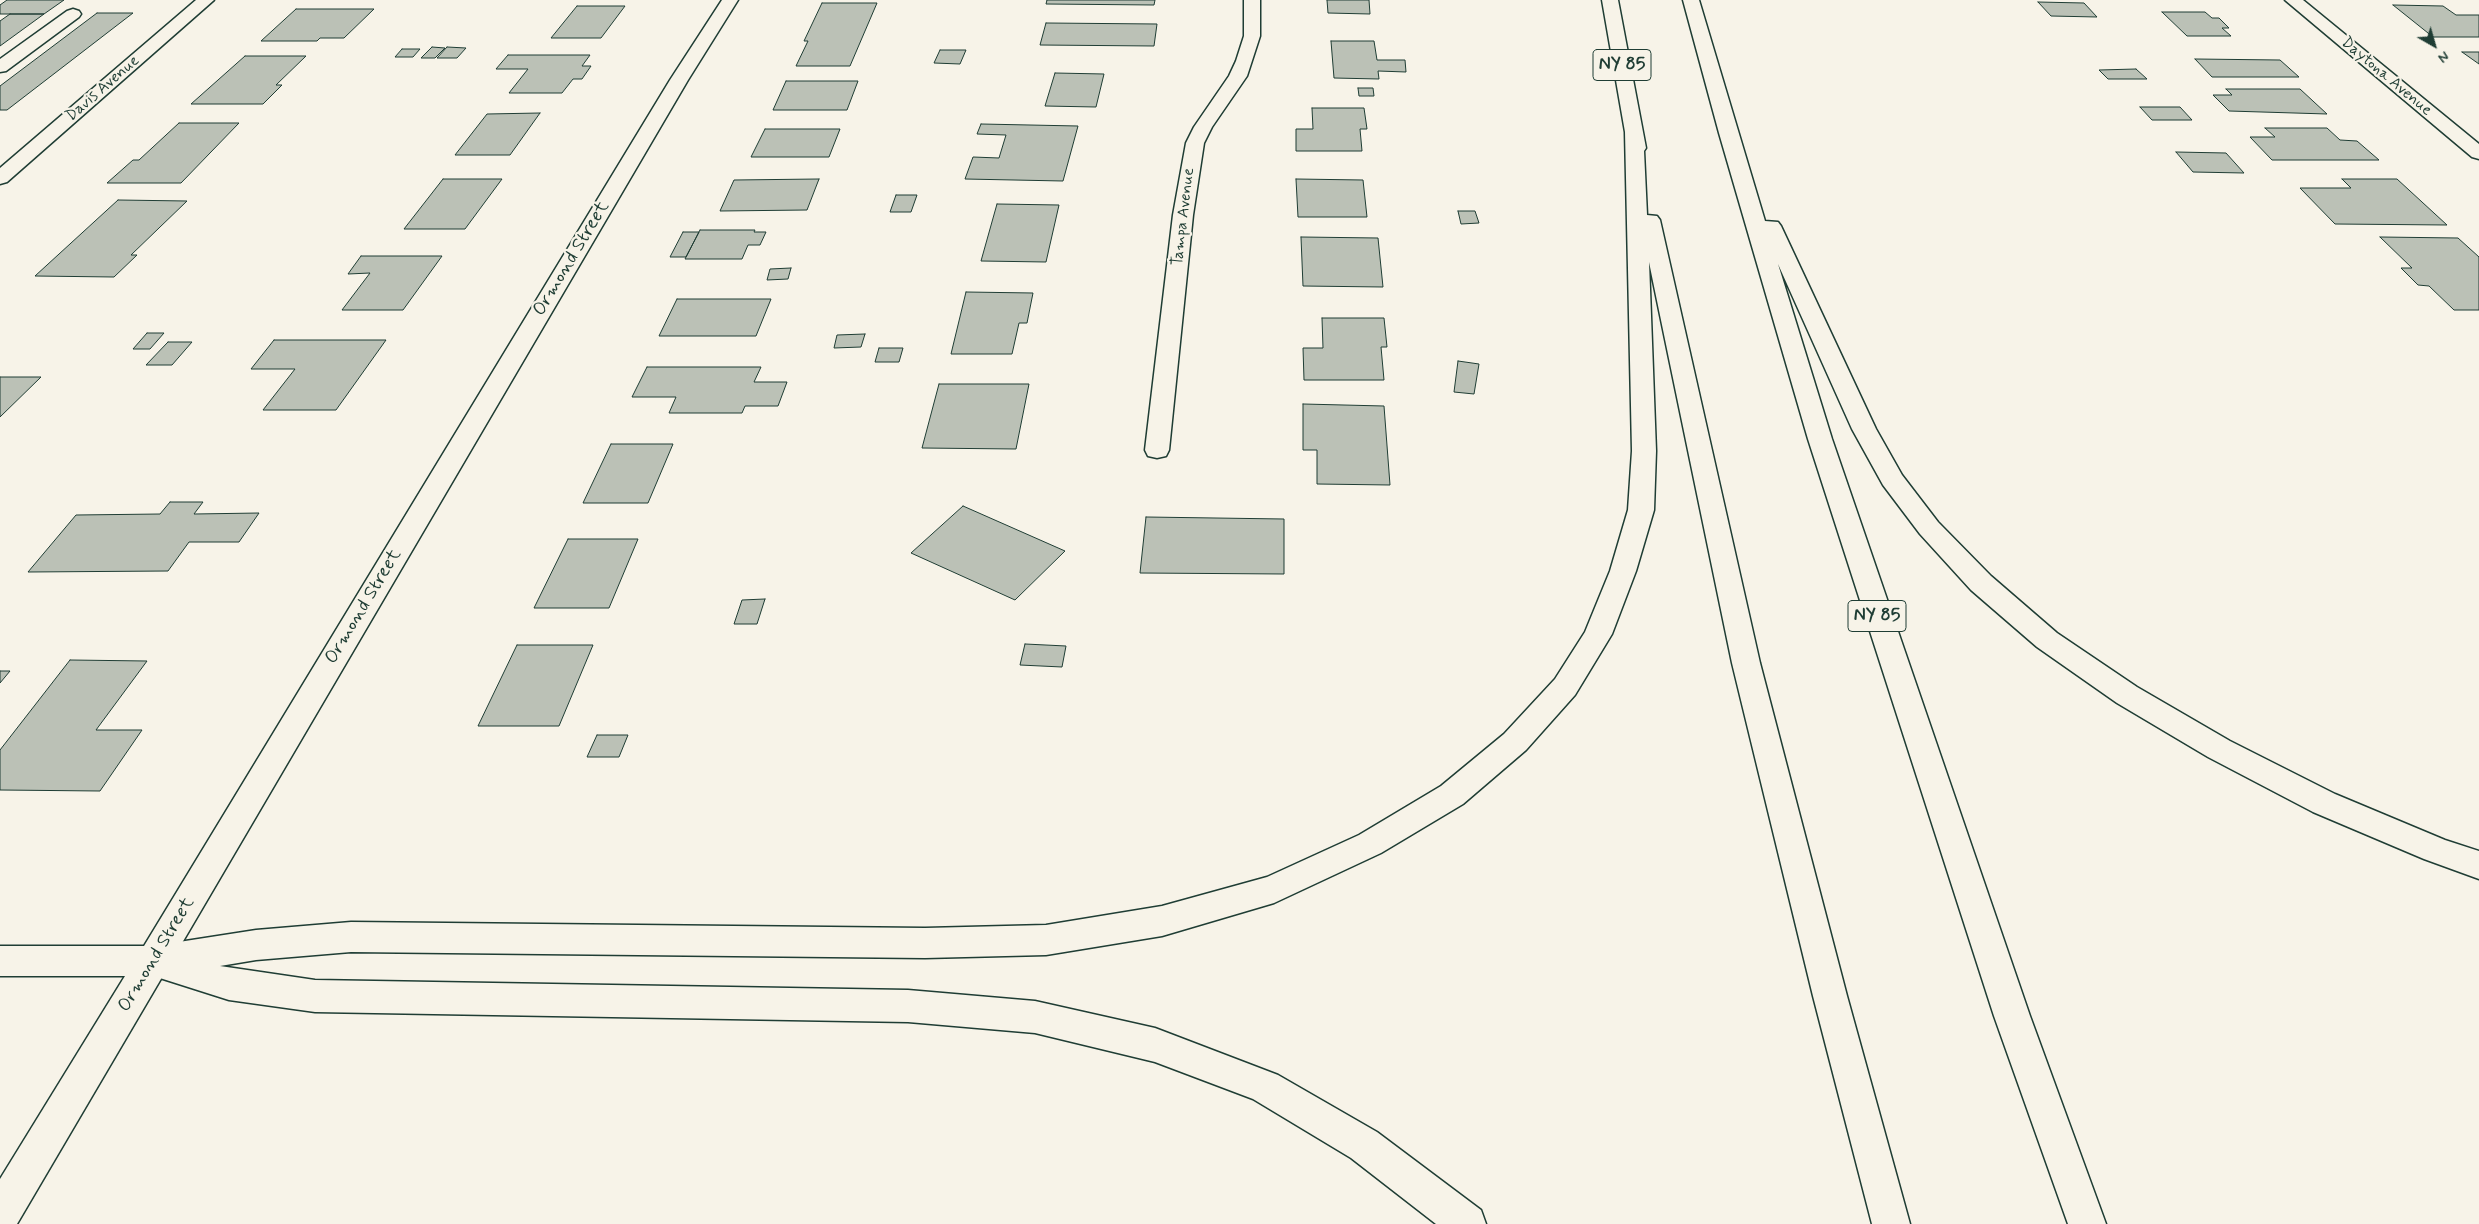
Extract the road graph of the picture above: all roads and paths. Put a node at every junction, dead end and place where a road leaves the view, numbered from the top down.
1 (206, 0) edge
2 (730, 0) edge
3 (1252, 0) edge
4 (1610, 0) edge
5 (1691, 0) edge
6 (2293, 0) edge
7 (73, 14) dead end
8 (0, 67) edge
9 (1634, 131) junction
10 (1728, 133) junction
11 (2479, 153) edge
12 (4, 170) edge
13 (1157, 450) dead end
14 (2479, 865) edge
15 (0, 961) edge
16 (153, 962) junction
17 (0, 1215) edge
18 (1468, 1224) edge
19 (1891, 1224) edge
20 (2087, 1224) edge

1 - 12 main road, Davis Avenue
2 - 16 main road, Ormond Street
3 - 13 main road, Tampa Avenue
4 - 9 main road, NY 85
5 - 10 main road, NY 85
6 - 11 main road, Daytona Avenue
7 - 8 main road
9 - 16 main road
9 - 19 main road, NY 85
10 - 14 main road
10 - 20 main road, NY 85
15 - 16 main road
16 - 17 main road, Ormond Street
16 - 18 main road

